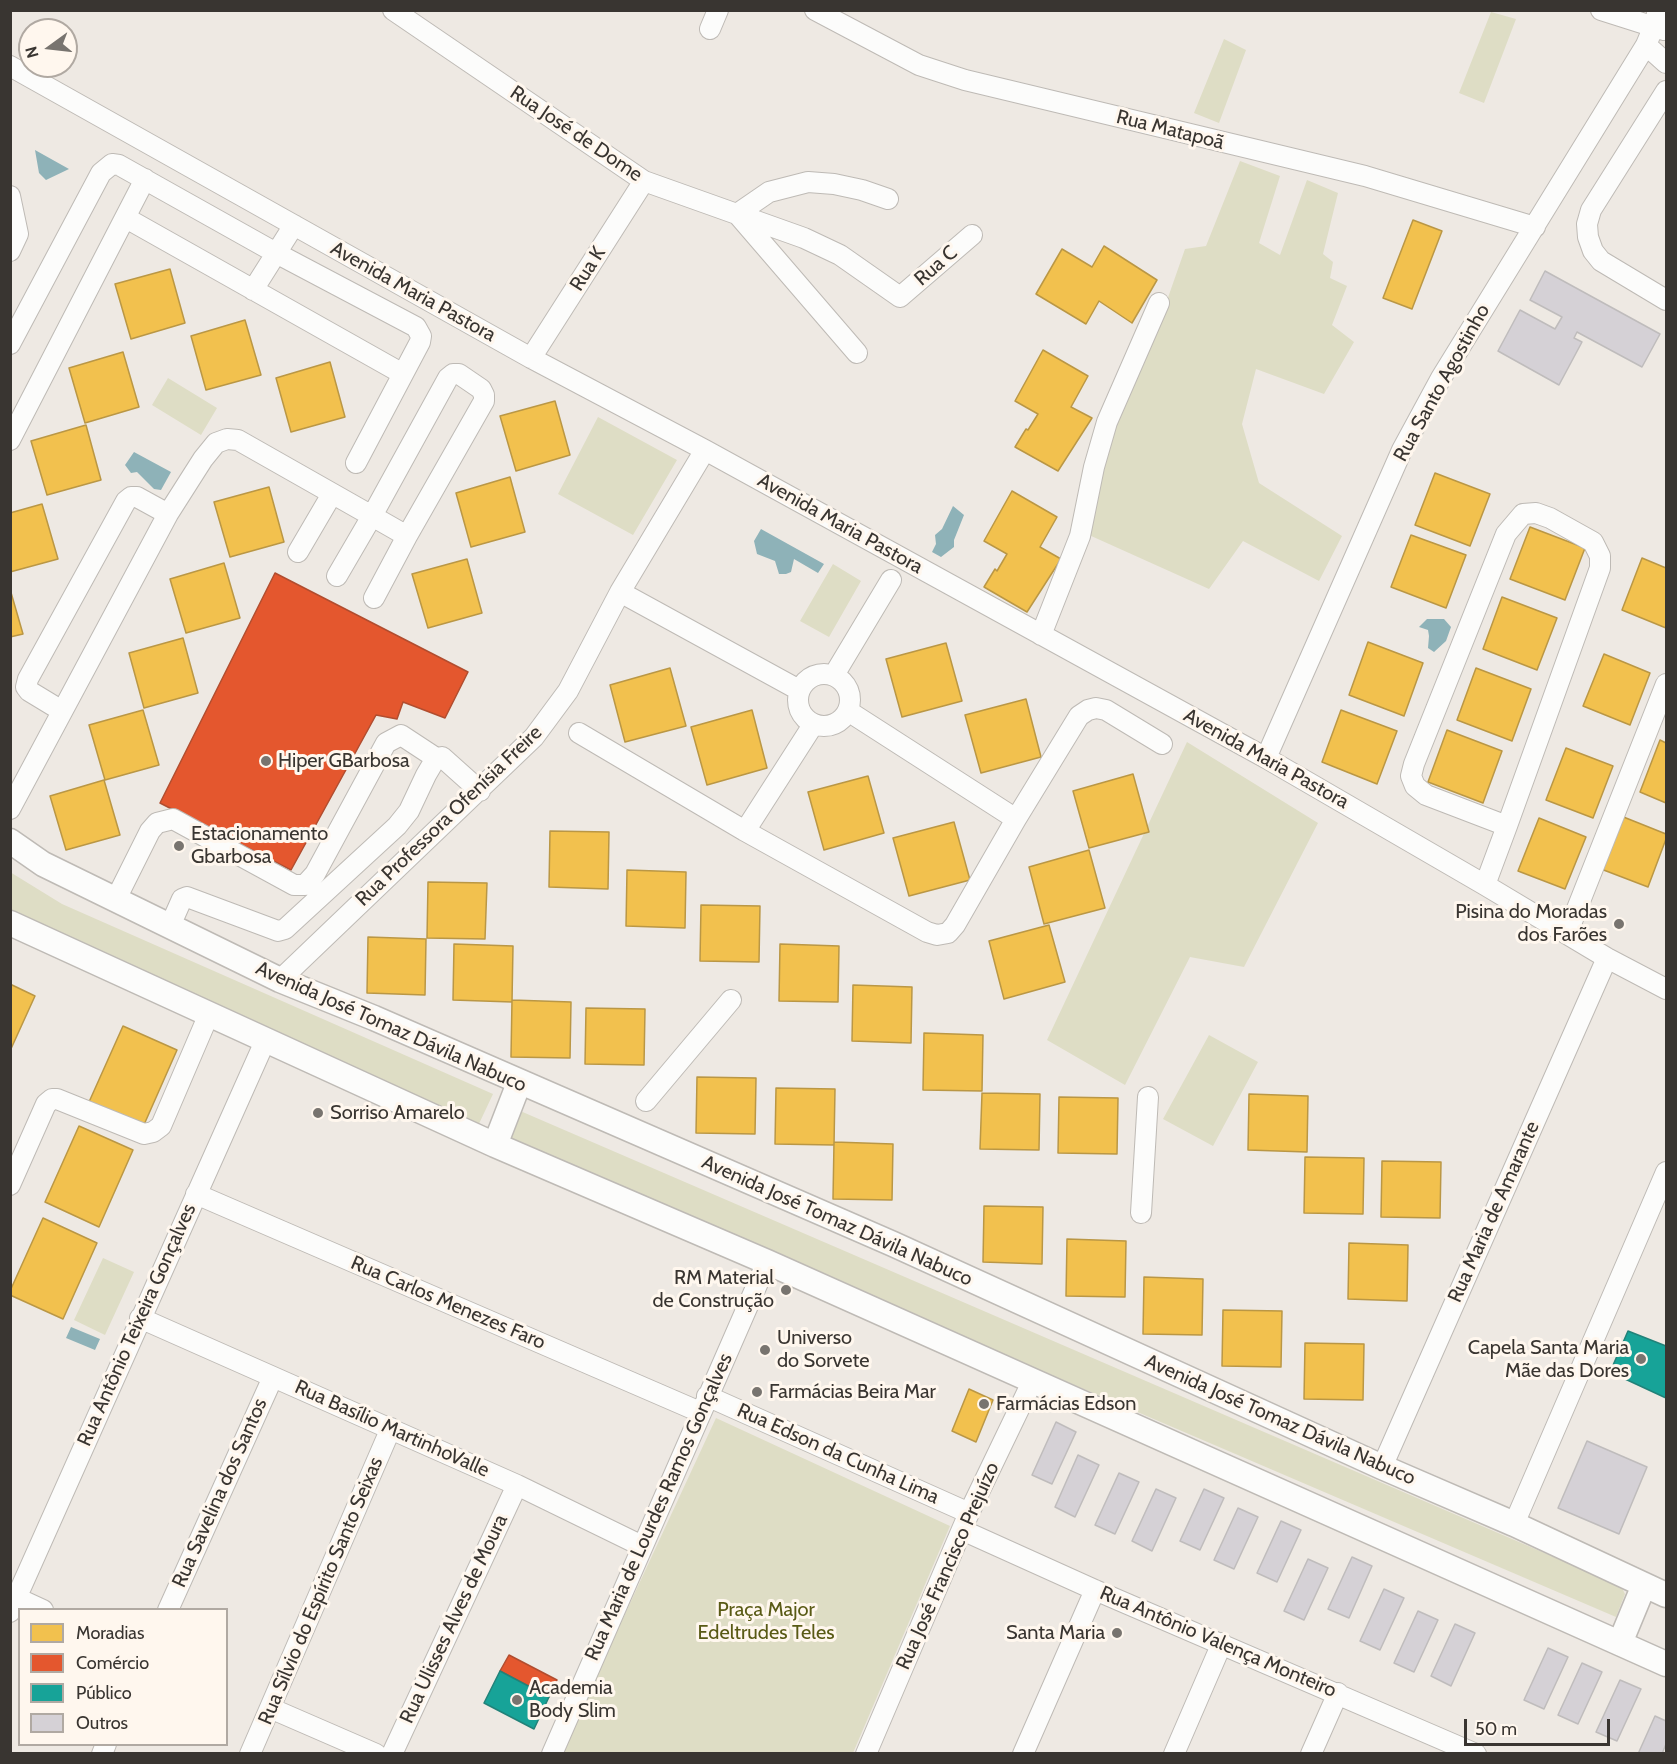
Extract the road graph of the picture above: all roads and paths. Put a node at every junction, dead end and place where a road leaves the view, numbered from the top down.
1 (393, 10) edge
2 (718, 10) edge
3 (815, 10) edge
4 (1601, 10) edge
5 (1659, 22) edge
6 (710, 29) dead end
7 (1646, 45) junction
8 (1666, 63) edge
9 (10, 66) edge
10 (1666, 91) edge
11 (145, 179) junction
12 (644, 180) junction
13 (10, 196) edge
14 (888, 198) dead end
15 (737, 214) junction
16 (126, 218) junction
17 (1534, 227) junction
18 (972, 235) dead end
19 (284, 240) junction
20 (10, 251) edge
21 (253, 290) junction
22 (900, 297) joint
23 (1666, 300) edge
24 (1159, 303) dead end
25 (10, 344) edge
26 (857, 353) dead end
27 (531, 358) junction
28 (403, 374) junction
29 (10, 440) edge
30 (705, 450) junction
31 (356, 463) dead end
32 (332, 494) junction
33 (168, 514) junction
34 (372, 516) junction
35 (407, 536) junction
36 (298, 552) dead end
37 (337, 576) dead end
38 (891, 580) dead end
39 (620, 592) junction
40 (374, 598) dead end
41 (1041, 635) junction
42 (834, 675) junction
43 (1666, 684) edge
44 (799, 690) junction
45 (62, 711) junction
46 (848, 711) junction
47 (813, 725) junction
48 (579, 733) dead end
49 (1162, 744) dead end
50 (436, 758) junction
51 (1266, 758) junction
52 (480, 790) junction
53 (10, 809) edge
54 (1016, 819) junction
55 (1507, 826) junction
56 (745, 831) junction
57 (10, 841) edge
58 (1485, 885) junction
59 (116, 899) junction
60 (10, 923) edge
61 (170, 926) junction
62 (1567, 934) junction
63 (1607, 958) junction
64 (280, 980) junction
65 (1666, 989) edge
66 (731, 1000) dead end
67 (209, 1014) junction
68 (266, 1039) junction
69 (519, 1083) junction
70 (1148, 1097) dead end
71 (646, 1101) dead end
72 (495, 1145) junction
73 (1666, 1172) edge
74 (10, 1185) edge
75 (196, 1194) junction
76 (1141, 1213) dead end
77 (767, 1262) junction
78 (140, 1318) junction
79 (273, 1377) junction
80 (1033, 1380) junction
81 (704, 1404) junction
82 (391, 1428) junction
83 (1382, 1467) junction
84 (517, 1485) junction
85 (965, 1522) junction
86 (1514, 1524) junction
87 (642, 1546) junction
88 (1644, 1585) junction
89 (1095, 1590) junction
90 (1666, 1595) edge
91 (14, 1605) edge
92 (32, 1608) edge
93 (169, 1608) edge
94 (1222, 1643) junction
95 (1620, 1643) junction
96 (1666, 1664) edge
97 (1338, 1693) junction
98 (270, 1708) junction
99 (1470, 1752) edge
100 (250, 1754) edge
101 (376, 1754) edge
102 (392, 1754) edge
103 (552, 1754) edge
104 (866, 1754) edge
105 (1023, 1754) edge
106 (1174, 1754) edge
107 (1311, 1754) edge

1 - 12 street, Rua José de Dome
2 - 6 street
3 - 17 street, Rua Matapoã
4 - 5 street
5 - 7 street, Rua Santo Agostinho
7 - 8 street
7 - 17 street, Rua Santo Agostinho
9 - 19 street, Avenida Maria Pastora
10 - 23 street
11 - 16 street
11 - 19 street
11 - 25 street
12 - 15 street, Rua José de Dome
12 - 27 street, Rua K
13 - 20 street
14 - 15 street
15 - 22 street, Rua José de Dome
15 - 26 street
16 - 21 street
16 - 29 street
17 - 51 street, Rua Santo Agostinho
18 - 22 street, Rua C
19 - 21 street
19 - 27 street, Avenida Maria Pastora
19 - 28 street
21 - 28 street
24 - 41 street
27 - 30 street, Avenida Maria Pastora
28 - 31 street
30 - 39 street, Rua Professora Ofenísia Freire
30 - 41 street, Avenida Maria Pastora
32 - 33 street
32 - 34 street
32 - 36 street
33 - 45 street
33 - 45 street
34 - 35 street
34 - 35 street
34 - 37 street
35 - 40 street
38 - 42 street
39 - 44 street
39 - 52 street, Rua Professora Ofenísia Freire
41 - 51 street, Avenida Maria Pastora
42 - 44 street
42 - 46 street
43 - 62 street
44 - 47 street
45 - 53 street
46 - 47 street
46 - 54 street
47 - 56 street
48 - 56 street
49 - 54 street
50 - 52 street
50 - 59 street
50 - 61 street
51 - 58 street, Avenida Maria Pastora
52 - 64 street, Rua Professora Ofenísia Freire
54 - 56 street
55 - 55 street
55 - 58 street
57 - 59 main road, Avenida José Tomaz Dávila Nabuco
58 - 62 street, Avenida Maria Pastora
59 - 61 main road, Avenida José Tomaz Dávila Nabuco
60 - 67 main road
61 - 64 main road, Avenida José Tomaz Dávila Nabuco
62 - 63 street, Avenida Maria Pastora
63 - 65 street, Avenida Maria Pastora
63 - 83 street, Rua Maria de Amarante
64 - 69 main road, Avenida José Tomaz Dávila Nabuco
66 - 71 street
67 - 68 main road
67 - 74 street
68 - 72 main road
68 - 75 street, Rua Antônio Teixeira Gonçalves
69 - 72 main road
69 - 83 main road, Avenida José Tomaz Dávila Nabuco
70 - 76 street
72 - 77 main road
73 - 86 street
75 - 78 street, Rua Antônio Teixeira Gonçalves
75 - 81 street, Rua Carlos Menezes Faro
77 - 80 main road
77 - 81 street, Rua Maria de Lourdes Ramos Gonçalves
78 - 79 street, Rua Basílio MartinhoValle
78 - 91 street, Rua Antônio Teixeira Gonçalves
79 - 82 street, Rua Basílio MartinhoValle
79 - 93 street, Rua Savelina dos Santos
80 - 85 street, Rua José Francisco Prejuízo
80 - 95 main road
81 - 85 street, Rua Edson da Cunha Lima
81 - 87 street, Rua Maria de Lourdes Ramos Gonçalves
82 - 84 street, Rua Basílio MartinhoValle
82 - 98 street, Rua Sílvio do Espírito Santo Seixas
83 - 86 main road, Avenida José Tomaz Dávila Nabuco
84 - 87 street, Rua Basílio MartinhoValle
84 - 102 street, Rua Ulisses Alves de Moura
85 - 89 street, Rua Antônio Valença Monteiro
85 - 104 street, Rua José Francisco Prejuízo
86 - 88 main road, Avenida José Tomaz Dávila Nabuco
87 - 103 street, Rua Maria de Lourdes Ramos Gonçalves
88 - 90 main road, Avenida José Tomaz Dávila Nabuco
88 - 95 main road
89 - 94 street, Rua Antônio Valença Monteiro
89 - 105 street
91 - 92 street
94 - 97 street, Rua Antônio Valença Monteiro
94 - 106 street
95 - 96 main road
97 - 99 street, Rua Antônio Valença Monteiro
97 - 107 street
98 - 100 street, Rua Sílvio do Espírito Santo Seixas
98 - 101 street

